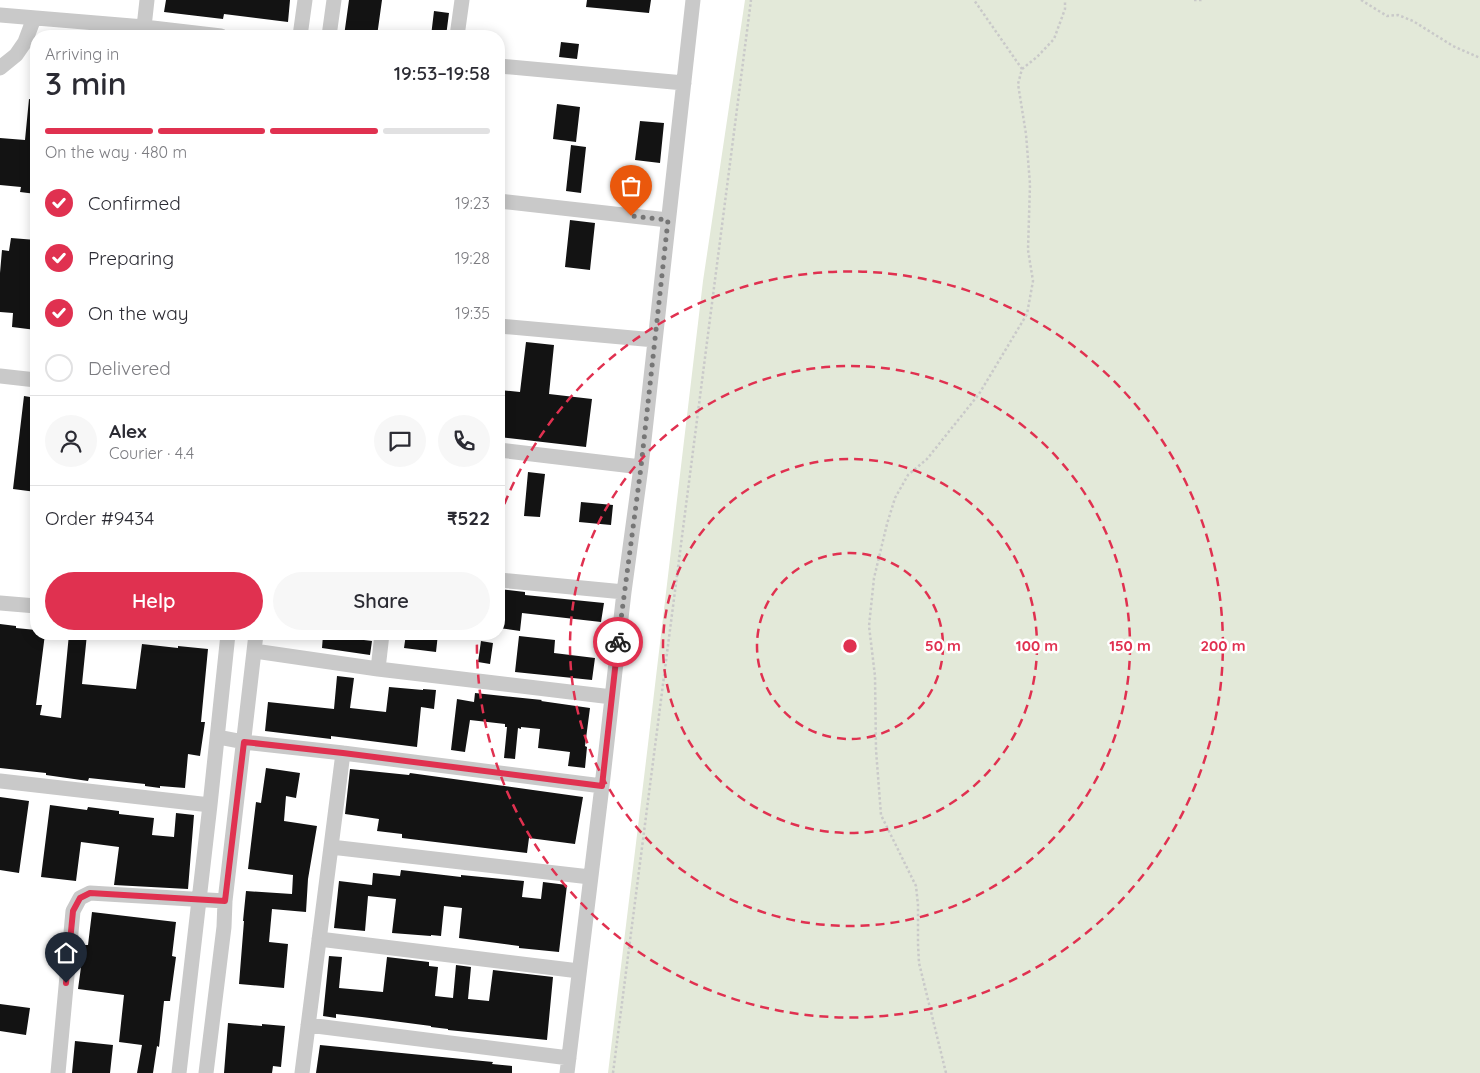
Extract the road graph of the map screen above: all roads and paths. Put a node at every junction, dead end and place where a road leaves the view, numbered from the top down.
1 (146, 0) edge
2 (305, 0) edge
3 (334, 0) edge
4 (462, 0) edge
5 (693, 0) edge
6 (752, 0) edge
7 (974, 0) edge
8 (1065, 0) edge
9 (1194, 0) edge
10 (1202, 0) edge
11 (1361, 0) edge
12 (0, 15) edge
13 (34, 18) junction
14 (144, 27) junction
15 (170, 30) edge
16 (301, 30) edge
17 (330, 30) edge
18 (458, 30) edge
19 (1480, 58) edge
20 (505, 67) edge
21 (0, 68) edge
22 (1022, 69) junction
23 (684, 83) junction
24 (505, 202) edge
25 (668, 220) junction
26 (505, 327) edge
27 (655, 340) junction
28 (0, 376) edge
29 (30, 379) edge
30 (505, 451) edge
31 (641, 467) junction
32 (505, 581) edge
33 (624, 592) junction
34 (0, 603) edge
35 (30, 606) edge
36 (227, 640) edge
37 (255, 640) edge
38 (381, 640) edge
39 (254, 651) junction
40 (378, 670) junction
41 (612, 697) junction
42 (218, 737) junction
43 (244, 742) junction
44 (343, 753) junction
45 (0, 781) edge
46 (602, 786) junction
47 (210, 805) junction
48 (331, 847) junction
49 (590, 877) junction
50 (199, 900) junction
51 (225, 901) junction
52 (319, 939) junction
53 (579, 971) junction
54 (308, 1025) junction
55 (568, 1066) edge
56 (58, 1073) edge
57 (178, 1073) edge
58 (206, 1073) edge
59 (302, 1073) edge
60 (613, 1073) edge
61 (946, 1073) edge

1 - 14 street
2 - 16 street
3 - 17 street
4 - 18 street
5 - 23 street
6 - 60 path
7 - 22 path
8 - 22 path
9 - 10 path
11 - 19 path
12 - 13 street
13 - 14 street
13 - 21 street
14 - 15 street
20 - 23 street
22 - 61 path
23 - 25 street
24 - 25 street
25 - 27 street
26 - 27 street
27 - 31 street
28 - 29 street
30 - 31 street
31 - 33 street
32 - 33 street
33 - 41 street
34 - 35 street
36 - 42 street
37 - 39 street
38 - 40 street
39 - 40 street
39 - 43 street
40 - 41 street
41 - 46 street
42 - 43 street
42 - 47 street
43 - 44 street
43 - 51 street
44 - 46 street
44 - 48 street
45 - 47 street
46 - 49 street
47 - 50 street
48 - 49 street
48 - 52 street
49 - 53 street
50 - 51 street
50 - 56 street
50 - 57 street
51 - 58 street
52 - 53 street
52 - 54 street
53 - 55 street
54 - 55 street
54 - 59 street

